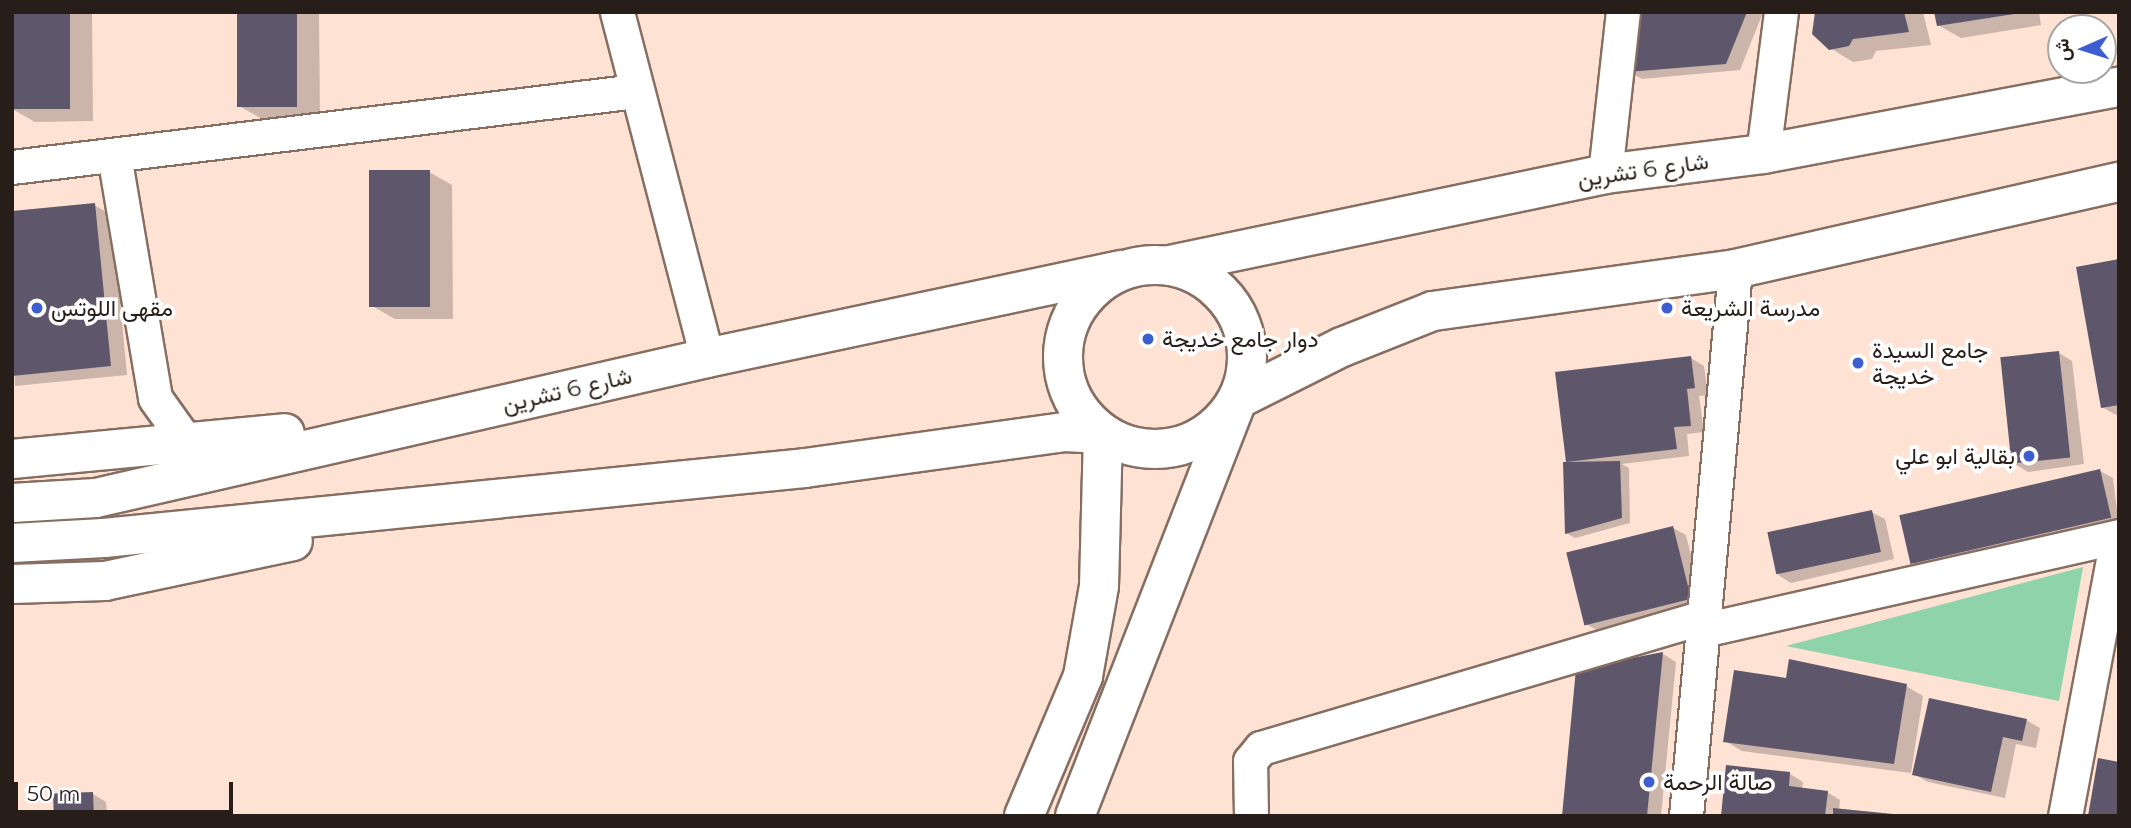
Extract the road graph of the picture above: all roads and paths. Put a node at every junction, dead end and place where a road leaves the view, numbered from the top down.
1 (617, 12) edge
2 (1623, 12) edge
3 (1781, 12) edge
4 (2119, 87) edge
5 (636, 91) junction
6 (1763, 154) junction
7 (114, 155) junction
8 (12, 167) edge
9 (1605, 174) junction
10 (2119, 182) edge
11 (1170, 265) junction
12 (1735, 269) junction
13 (1121, 270) junction
14 (707, 358) junction
15 (1238, 399) junction
16 (472, 412) junction
17 (1103, 433) junction
18 (188, 444) junction
19 (12, 459) edge
20 (492, 500) junction
21 (12, 503) edge
22 (2118, 537) edge
23 (12, 543) edge
24 (12, 584) edge
25 (1703, 623) junction
26 (1024, 816) edge
27 (1075, 816) edge
28 (1251, 816) edge
29 (1686, 816) edge
30 (2066, 816) edge

1 - 5 street
2 - 9 street
3 - 6 street
4 - 6 main road, شارع 6 تشرين
5 - 7 street
5 - 14 street
6 - 9 main road, شارع 6 تشرين
7 - 8 street
7 - 18 street
9 - 11 main road, شارع 6 تشرين
10 - 12 main road
11 - 13 main road
11 - 15 main road
12 - 15 main road
12 - 25 street
13 - 14 main road, شارع 6 تشرين
13 - 17 main road
14 - 16 main road, شارع 6 تشرين
15 - 17 main road
15 - 27 main road
16 - 18 main road
16 - 21 main road, شارع 6 تشرين
17 - 20 main road
17 - 26 main road
18 - 19 main road
20 - 23 main road
20 - 24 main road
22 - 25 street
22 - 30 street
25 - 28 street
25 - 29 street

